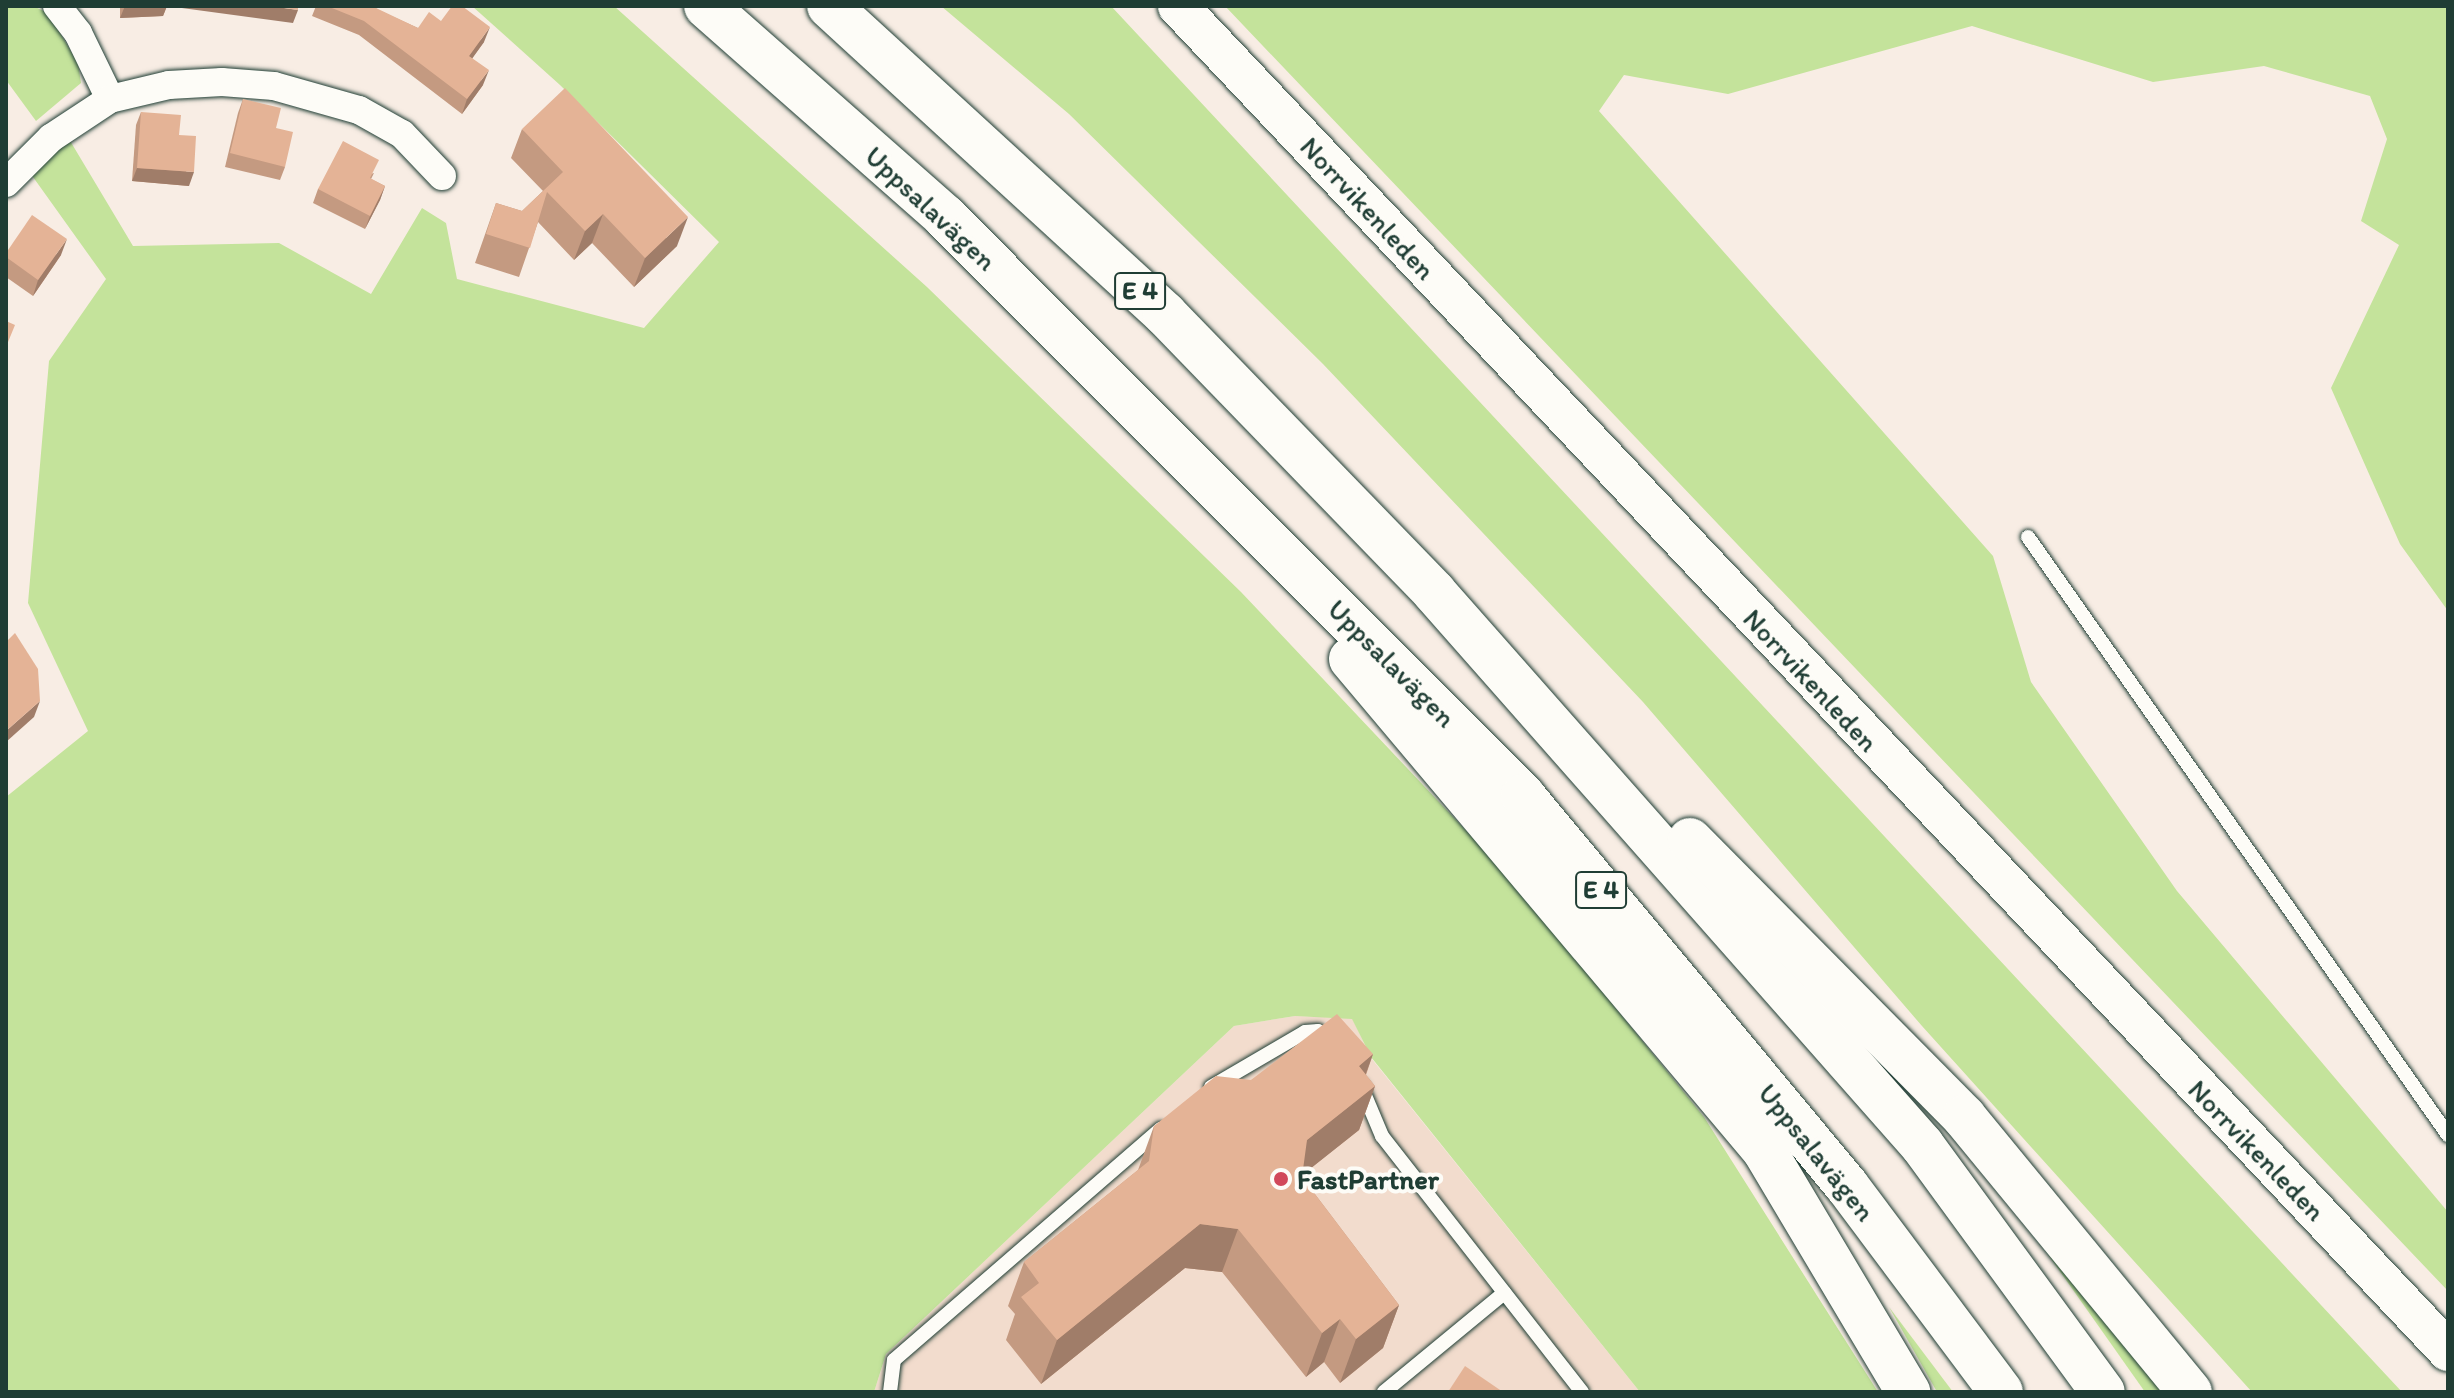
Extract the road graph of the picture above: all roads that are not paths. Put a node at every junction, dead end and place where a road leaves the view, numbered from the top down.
1 (57, 6) edge
2 (706, 6) edge
3 (829, 6) edge
4 (1178, 6) edge
5 (110, 99) junction
6 (442, 176) dead end
7 (6, 183) edge
8 (1157, 427) junction
9 (2028, 537) dead end
10 (1434, 592) junction
11 (1202, 1095) edge
12 (1178, 1115) edge
13 (2448, 1135) edge
14 (1504, 1293) junction
15 (2448, 1351) edge
16 (890, 1392) edge
17 (1384, 1392) edge
18 (1582, 1392) edge
19 (1908, 1392) edge
20 (2001, 1392) edge
21 (2103, 1392) edge
22 (2190, 1392) edge

1 - 5 street
2 - 8 highway, Uppsalavägen / E 4
3 - 10 highway, E 4
4 - 15 main road, Norrvikenleden
5 - 6 street
5 - 7 street
8 - 19 highway
8 - 20 highway, Uppsalavägen / E 4
9 - 13 lane
10 - 21 highway, E 4
10 - 22 highway
11 - 14 lane
12 - 16 lane
14 - 17 lane
14 - 18 lane

